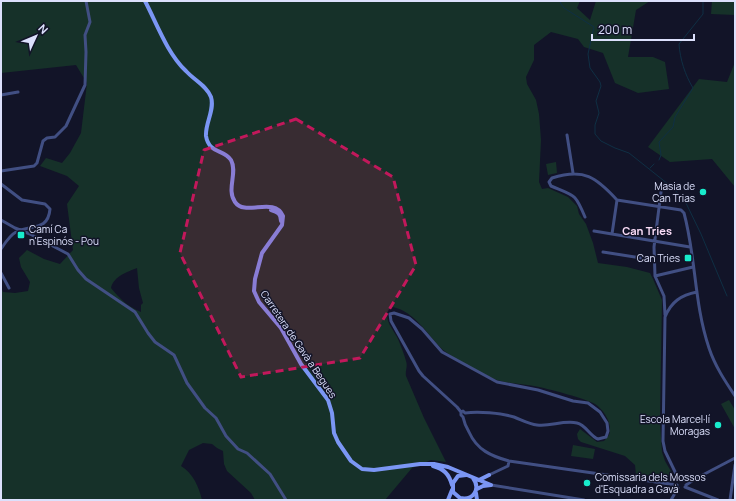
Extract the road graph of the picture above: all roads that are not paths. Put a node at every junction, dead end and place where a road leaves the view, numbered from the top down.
1 (86, 1) edge
2 (144, 1) edge
3 (18, 92) dead end
4 (1, 95) edge
5 (567, 134) dead end
6 (1, 171) edge
7 (573, 173) junction
8 (1, 184) edge
9 (661, 192) dead end
10 (617, 200) junction
11 (659, 206) junction
12 (585, 218) dead end
13 (1, 220) edge
14 (23, 230) junction
15 (594, 231) dead end
16 (612, 234) junction
17 (654, 241) junction
18 (690, 247) junction
19 (1, 249) edge
20 (603, 252) dead end
21 (654, 260) junction
22 (693, 267) junction
23 (1, 273) edge
24 (655, 276) junction
25 (9, 288) dead end
26 (697, 292) junction
27 (665, 317) junction
28 (735, 396) edge
29 (464, 415) junction
30 (735, 458) edge
31 (509, 460) junction
32 (735, 468) edge
33 (467, 475) junction
34 (489, 475) junction
35 (473, 478) junction
36 (694, 479) junction
37 (479, 480) junction
38 (679, 480) junction
39 (684, 480) junction
40 (490, 484) junction
41 (686, 486) junction
42 (452, 487) junction
43 (678, 487) junction
44 (476, 491) junction
45 (461, 499) edge
46 (286, 500) edge
47 (448, 500) edge
48 (477, 500) edge
49 (584, 500) edge
50 (670, 500) edge
51 (718, 500) edge
52 (730, 500) edge

1 - 6 street
2 - 33 main road, Carretera de Gavà a Begues
2 - 42 main road, Carretera de Gavà a Begues
3 - 4 street
5 - 7 street
7 - 10 street
7 - 12 street
8 - 14 street
9 - 11 street
10 - 11 street
10 - 16 street
11 - 17 street
11 - 18 street
13 - 14 street
14 - 19 street
14 - 46 street
15 - 16 street
16 - 17 street
17 - 18 street
17 - 21 street
18 - 22 street
20 - 21 street
21 - 24 street
22 - 24 street
22 - 26 street
23 - 25 street
24 - 27 street
26 - 27 street
26 - 28 street
27 - 38 street
29 - 29 street
29 - 31 street
30 - 36 street
31 - 34 street
31 - 43 street
32 - 52 street
33 - 35 main road
33 - 42 main road
34 - 37 main road
34 - 40 main road
35 - 37 main road
35 - 44 main road
36 - 39 street
36 - 41 street
37 - 40 main road
38 - 39 street
38 - 43 street
39 - 41 street
40 - 44 main road
40 - 49 street
41 - 43 street
41 - 51 street
42 - 45 main road
42 - 47 main road
43 - 50 street
44 - 45 main road
44 - 48 main road

